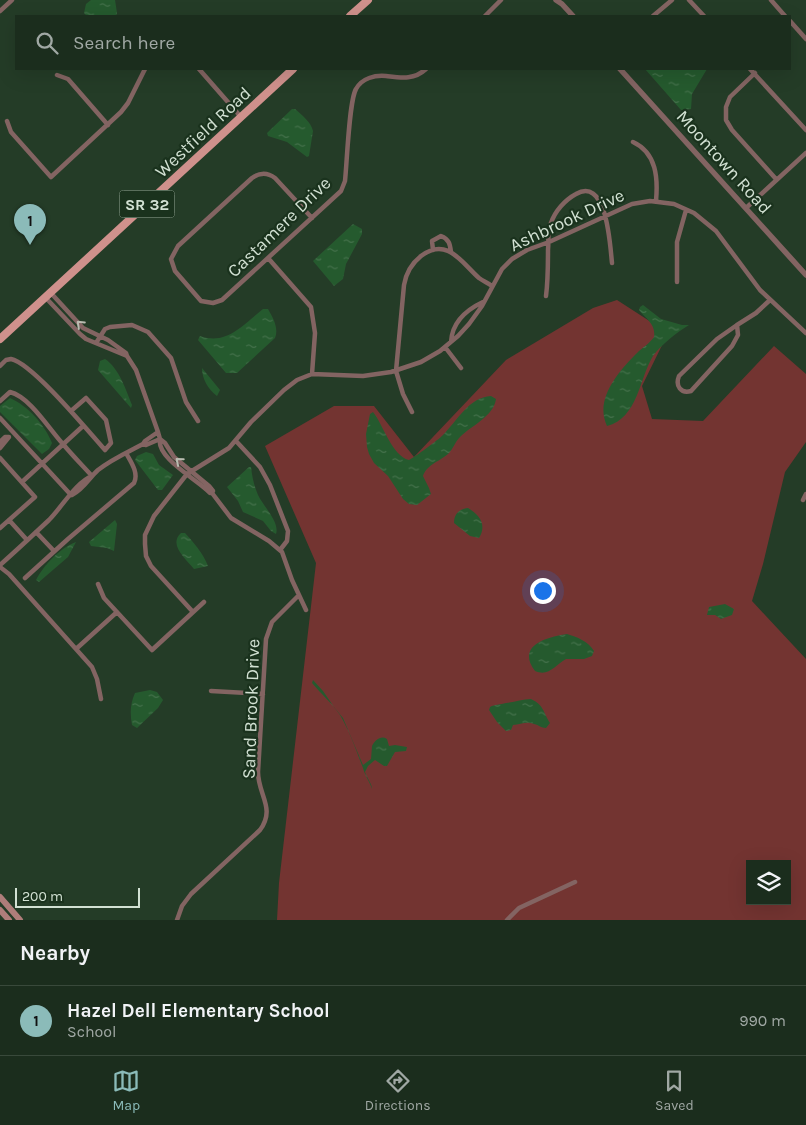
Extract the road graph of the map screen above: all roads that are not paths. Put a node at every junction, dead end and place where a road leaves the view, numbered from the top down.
1 (12, 0) edge
2 (368, 0) edge
3 (501, 0) edge
4 (556, 0) edge
5 (672, 0) edge
6 (690, 0) edge
7 (770, 0) edge
8 (0, 11) edge
9 (351, 15) edge
10 (486, 15) edge
11 (572, 15) edge
12 (654, 15) edge
13 (703, 15) edge
14 (784, 15) edge
15 (791, 22) edge
16 (806, 40) edge
17 (144, 70) edge
18 (200, 70) edge
19 (293, 70) edge
20 (425, 70) edge
21 (621, 70) edge
22 (751, 70) edge
23 (755, 74) junction
24 (58, 75) dead end
25 (241, 117) junction
26 (6, 121) dead end
27 (108, 125) junction
28 (806, 130) edge
29 (634, 142) dead end
30 (806, 152) edge
31 (776, 179) junction
32 (656, 201) junction
33 (746, 208) junction
34 (686, 210) junction
35 (605, 215) junction
36 (312, 218) junction
37 (548, 242) junction
38 (433, 250) junction
39 (451, 252) junction
40 (268, 258) junction
41 (612, 263) dead end
42 (806, 275) edge
43 (677, 282) dead end
44 (492, 286) junction
45 (47, 295) junction
46 (546, 296) dead end
47 (770, 300) junction
48 (484, 301) junction
49 (737, 325) junction
50 (806, 332) edge
51 (99, 336) junction
52 (0, 338) edge
53 (451, 342) junction
54 (96, 343) junction
55 (445, 347) junction
56 (126, 356) junction
57 (0, 366) edge
58 (461, 368) dead end
59 (396, 371) junction
60 (312, 374) junction
61 (0, 400) edge
62 (71, 412) junction
63 (412, 412) dead end
64 (0, 418) edge
65 (198, 421) dead end
66 (83, 426) junction
67 (14, 432) junction
68 (158, 432) junction
69 (9, 437) junction
70 (160, 438) junction
71 (236, 441) junction
72 (0, 442) edge
73 (63, 444) junction
74 (143, 444) junction
75 (0, 448) edge
76 (126, 453) junction
77 (0, 458) edge
78 (42, 463) junction
79 (189, 473) junction
80 (92, 476) junction
81 (22, 482) junction
82 (806, 494) edge
83 (71, 495) junction
84 (803, 500) dead end
85 (9, 520) junction
86 (0, 528) edge
87 (36, 532) junction
88 (27, 540) junction
89 (280, 550) junction
90 (54, 551) junction
91 (0, 566) edge
92 (24, 578) dead end
93 (98, 584) dead end
94 (299, 595) junction
95 (204, 602) dead end
96 (306, 610) dead end
97 (117, 612) junction
98 (193, 612) junction
99 (76, 649) junction
100 (211, 691) dead end
101 (263, 694) junction
102 (101, 699) dead end
103 (575, 882) dead end
104 (0, 897) edge
105 (0, 910) edge
106 (9, 920) edge
107 (20, 920) edge
108 (177, 920) edge
109 (507, 920) edge

1 - 8 street
2 - 9 main road
3 - 10 street
4 - 11 street
5 - 12 street
6 - 13 street
7 - 14 street
15 - 16 street
17 - 27 street
18 - 25 street
19 - 25 main road, Westfield Road / SR 32
20 - 36 street, Castamere Drive
21 - 33 street, Moontown Road
22 - 23 street
23 - 28 street
23 - 31 street
24 - 27 street
25 - 45 main road, Westfield Road / SR 32
26 - 27 street
29 - 32 street
30 - 31 street
31 - 33 street
32 - 34 street, Ashbrook Drive
32 - 35 street, Ashbrook Drive
33 - 42 street, Moontown Road
34 - 43 street
34 - 47 street, Ashbrook Drive
35 - 37 street, Ashbrook Drive
35 - 37 street
35 - 41 street
36 - 40 street, Castamere Drive
36 - 40 street, Castamere Drive
37 - 44 street, Ashbrook Drive
37 - 46 street
38 - 39 street
38 - 39 street
38 - 59 street
39 - 44 street
40 - 60 street
44 - 48 street, Ashbrook Drive
51 -> 45 street
45 - 52 main road, Westfield Road / SR 32
45 - 54 street
47 - 49 street
47 - 50 street, Ashbrook Drive
48 - 53 street, Ashbrook Drive
48 - 53 street
49 - 49 street
51 - 54 street
51 - 56 street
51 - 65 street
53 - 55 street, Ashbrook Drive
54 - 56 street
55 - 58 street
55 - 59 street, Ashbrook Drive
56 - 68 street
57 - 62 street
59 - 60 street, Ashbrook Drive
59 - 63 street
60 - 71 street, Ashbrook Drive
61 - 73 street
62 - 66 street
62 - 66 street
64 - 67 street
66 - 73 street
67 - 69 street
67 - 78 street
68 - 70 street
68 - 74 street
69 - 72 street
69 - 75 street
70 - 74 street
70 - 79 street
71 - 79 street, Ashbrook Drive
71 - 89 street
73 - 78 street
73 - 80 street
74 - 76 street
76 - 80 street
76 - 90 street
77 - 81 street
78 - 81 street
78 - 83 street
79 - 89 street
79 - 98 street
80 - 83 street
81 - 85 street
82 - 84 street
83 - 87 street
85 - 86 street
85 - 88 street
87 - 88 street
87 - 90 street
88 - 91 street
89 - 94 street
90 - 92 street
91 - 99 street
93 - 97 street
94 - 96 street
94 - 101 street, Sand Brook Drive
95 - 98 street
97 - 98 street
97 - 99 street
99 - 102 street
100 - 101 street
101 - 108 street, Sand Brook Drive
103 - 109 street
104 - 107 main road
105 - 106 main road

